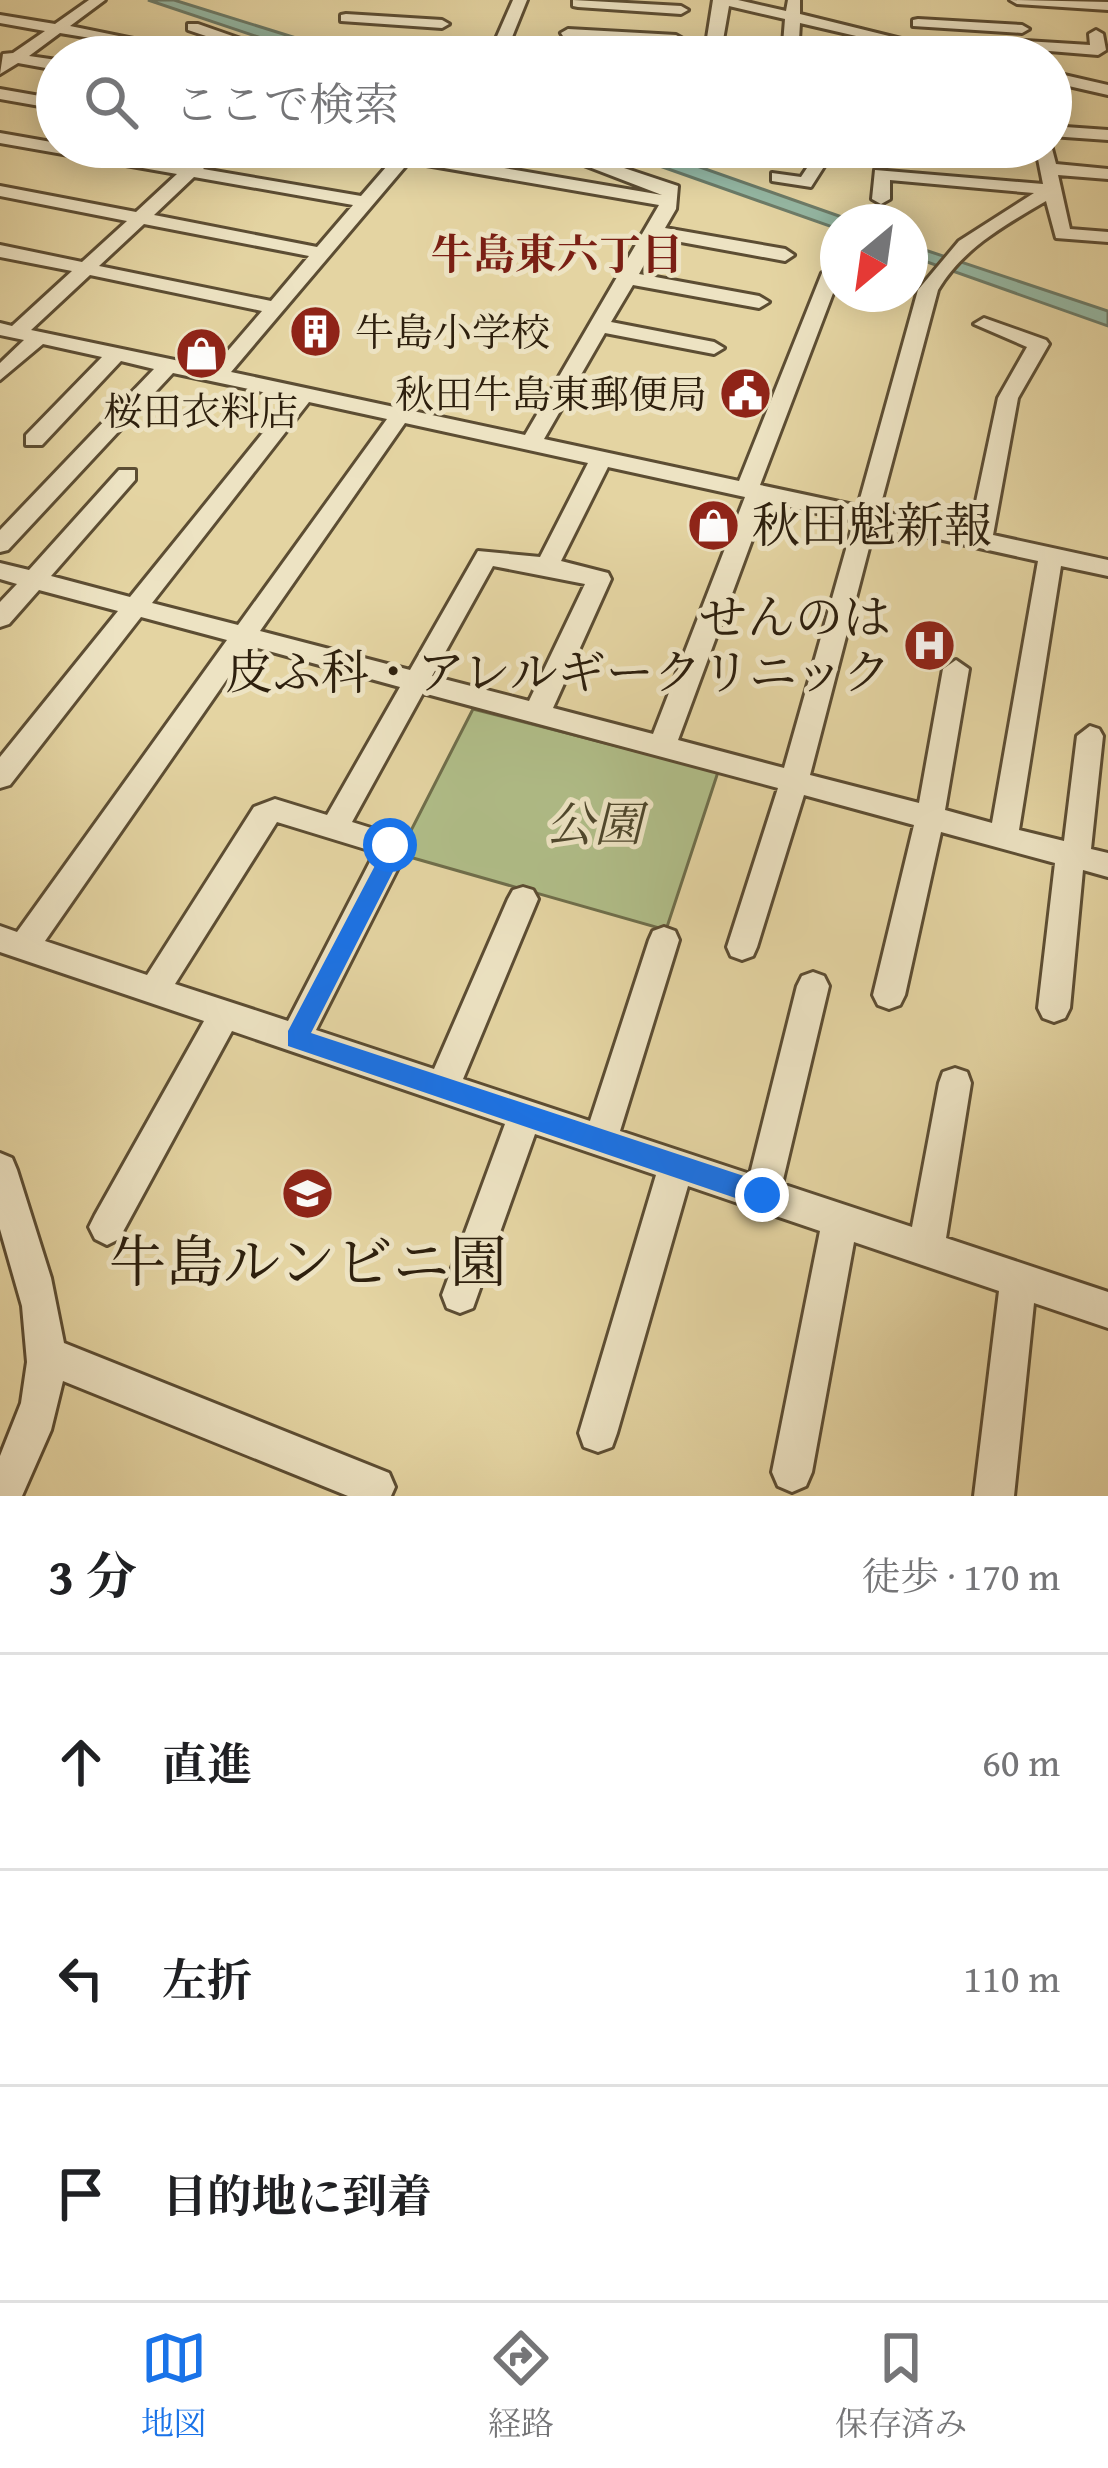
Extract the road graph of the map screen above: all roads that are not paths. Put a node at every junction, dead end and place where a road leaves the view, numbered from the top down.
1 (66, 0) edge
2 (98, 0) edge
3 (356, 0) edge
4 (520, 0) edge
5 (722, 0) edge
6 (1017, 0) edge
7 (578, 2) edge
8 (1108, 6) edge
9 (793, 8) edge
10 (681, 10) dead end
11 (80, 12) junction
12 (346, 18) junction
13 (0, 19) edge
14 (142, 21) dead end
15 (918, 23) dead end
16 (442, 24) dead end
17 (193, 27) dead end
18 (56, 29) junction
19 (336, 34) dead end
20 (1096, 34) dead end
21 (44, 36) edge
22 (99, 36) edge
23 (122, 36) edge
24 (220, 36) edge
25 (505, 36) edge
26 (567, 36) edge
27 (716, 36) edge
28 (892, 36) edge
29 (984, 36) edge
30 (1024, 36) edge
31 (36, 40) edge
32 (1072, 48) edge
33 (7, 57) edge
34 (0, 69) edge
35 (1072, 82) edge
36 (1108, 90) edge
37 (0, 94) edge
38 (36, 100) edge
39 (1108, 135) edge
40 (0, 138) edge
41 (1072, 143) edge
42 (36, 144) edge
43 (1072, 159) edge
44 (169, 168) edge
45 (195, 168) edge
46 (393, 168) edge
47 (495, 168) edge
48 (607, 168) edge
49 (814, 168) edge
50 (1050, 168) edge
51 (191, 172) junction
52 (1108, 173) edge
53 (778, 175) dead end
54 (1053, 190) junction
55 (0, 191) edge
56 (880, 200) dead end
57 (364, 202) junction
58 (670, 202) junction
59 (140, 218) junction
60 (655, 232) junction
61 (1108, 237) edge
62 (0, 251) edge
63 (321, 253) junction
64 (785, 255) dead end
65 (85, 268) junction
66 (627, 278) junction
67 (928, 280) edge
68 (759, 302) dead end
69 (272, 307) junction
70 (820, 311) edge
71 (918, 312) edge
72 (984, 324) dead end
73 (599, 326) junction
74 (8, 330) edge
75 (39, 337) junction
76 (714, 348) dead end
77 (117, 353) junction
78 (169, 365) junction
79 (0, 374) edge
80 (218, 375) junction
81 (305, 394) junction
82 (401, 414) junction
83 (34, 440) dead end
84 (532, 442) junction
85 (602, 458) junction
86 (127, 475) dead end
87 (753, 491) junction
88 (869, 516) junction
89 (980, 541) junction
90 (0, 544) edge
91 (1051, 556) junction
92 (547, 566) junction
93 (1108, 568) edge
94 (0, 571) edge
95 (34, 580) junction
96 (138, 607) junction
97 (0, 618) edge
98 (245, 635) junction
99 (956, 669) dead end
100 (418, 681) junction
101 (537, 713) junction
102 (0, 734) edge
103 (1090, 736) dead end
104 (28, 743) junction
105 (662, 746) junction
106 (0, 778) edge
107 (794, 782) junction
108 (930, 818) junction
109 (335, 827) junction
110 (1004, 838) junction
111 (1073, 856) junction
112 (1108, 865) edge
113 (523, 899) dead end
114 (664, 940) dead end
115 (11, 943) edge
116 (742, 947) dead end
117 (813, 986) dead end
118 (154, 991) junction
119 (889, 995) dead end
120 (1054, 1008) dead end
121 (225, 1014) junction
122 (296, 1038) junction
123 (956, 1083) dead end
124 (443, 1088) junction
125 (525, 1115) junction
126 (600, 1140) junction
127 (676, 1166) junction
128 (0, 1169) edge
129 (762, 1195) junction
130 (4, 1205) edge
131 (840, 1220) junction
132 (107, 1227) dead end
133 (926, 1249) junction
134 (1018, 1280) junction
135 (460, 1295) dead end
136 (1108, 1310) edge
137 (48, 1356) junction
138 (598, 1432) dead end
139 (792, 1472) dead end
140 (375, 1487) dead end
141 (2, 1496) edge
142 (994, 1496) edge

1 - 11 street
2 - 11 street
3 - 12 street
4 - 25 street
5 - 9 street
5 - 27 street
6 - 8 street
6 - 30 street
7 - 10 street
7 - 26 street
9 - 28 street
11 - 18 street
12 - 16 street
12 - 19 street
13 - 18 street
14 - 23 street
15 - 29 street
17 - 24 street
18 - 21 street
18 - 22 street
20 - 32 street
31 - 33 street
33 - 34 street
35 - 36 street
37 - 38 street
39 - 41 street
40 - 42 street
43 - 52 street
44 - 51 street
45 - 51 street
46 - 57 street
47 - 58 street
48 - 58 street
49 - 53 street
50 - 54 street
51 - 57 street
51 - 59 street
54 - 56 street
54 - 61 street
54 - 67 street
55 - 59 street
57 - 63 street
58 - 60 street
59 - 63 street
59 - 65 street
60 - 64 street
60 - 66 street
62 - 65 street
63 - 69 street
65 - 69 street
65 - 74 street
66 - 68 street
66 - 73 street
69 - 80 street
70 - 87 street
71 - 88 street
72 - 89 street
73 - 76 street
73 - 84 street
74 - 75 street
75 - 77 street
75 - 79 street
77 - 78 street
77 - 83 street
78 - 80 street
78 - 90 street
80 - 81 street
81 - 82 street
81 - 96 street
82 - 84 street
82 - 98 street
84 - 85 street
85 - 87 street
85 - 92 street
86 - 95 street
87 - 88 street
87 - 105 street
88 - 89 street
88 - 107 street
89 - 91 street
91 - 93 street
91 - 110 street
92 - 100 street
92 - 101 street
94 - 95 street
95 - 96 street
95 - 97 street
96 - 98 street
96 - 104 street
98 - 100 street
98 - 115 street
99 - 108 street
100 - 101 street
100 - 109 street
101 - 105 street
102 - 104 street
103 - 111 street
104 - 106 street
105 - 107 street
107 - 108 street
107 - 116 street
108 - 110 street
108 - 119 street
109 - 118 street
109 - 122 street
110 - 111 street
111 - 112 street
111 - 120 street
113 - 124 street
114 - 126 street
115 - 118 street
117 - 129 street
118 - 121 street
121 - 122 street
121 - 132 street
122 - 124 street
123 - 133 street
124 - 125 street
125 - 126 street
125 - 135 street
126 - 127 street
127 - 129 street
127 - 138 street
128 - 130 street
129 - 131 street
130 - 137 street
131 - 133 street
131 - 139 street
133 - 134 street
134 - 136 street
134 - 142 street
137 - 140 street
137 - 141 street

